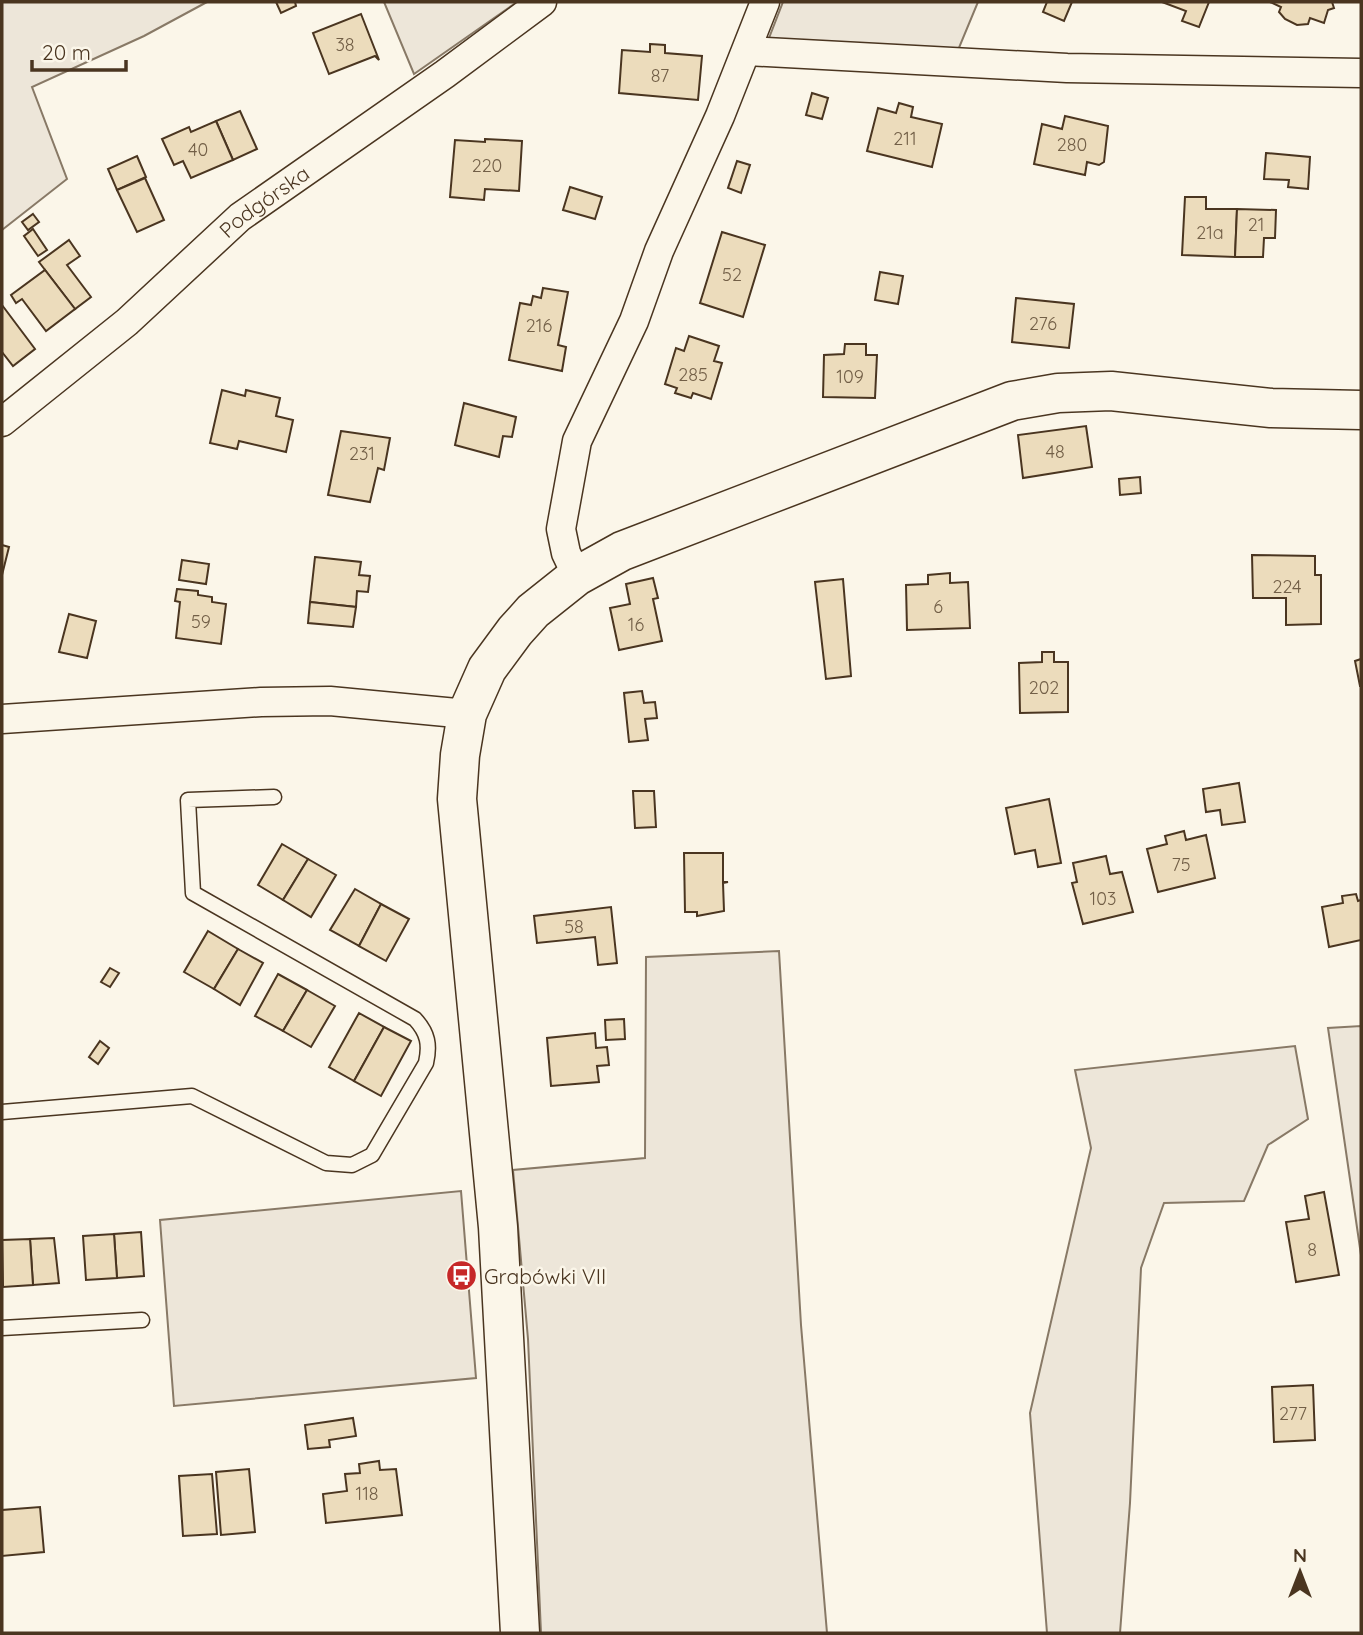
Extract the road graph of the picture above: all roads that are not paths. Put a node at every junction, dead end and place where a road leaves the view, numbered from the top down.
1 (542, 2) edge
2 (765, 2) edge
3 (747, 51) junction
4 (1361, 73) edge
5 (1361, 410) edge
6 (2, 422) edge
7 (577, 576) junction
8 (467, 714) junction
9 (2, 719) edge
10 (274, 797) dead end
11 (2, 1112) edge
12 (142, 1320) dead end
13 (2, 1328) edge
14 (520, 1633) edge

1 - 6 street, Podgórska
2 - 3 street
3 - 4 street
3 - 7 street
5 - 7 street
7 - 8 street
8 - 9 street
8 - 14 street
10 - 11 lane
12 - 13 lane

